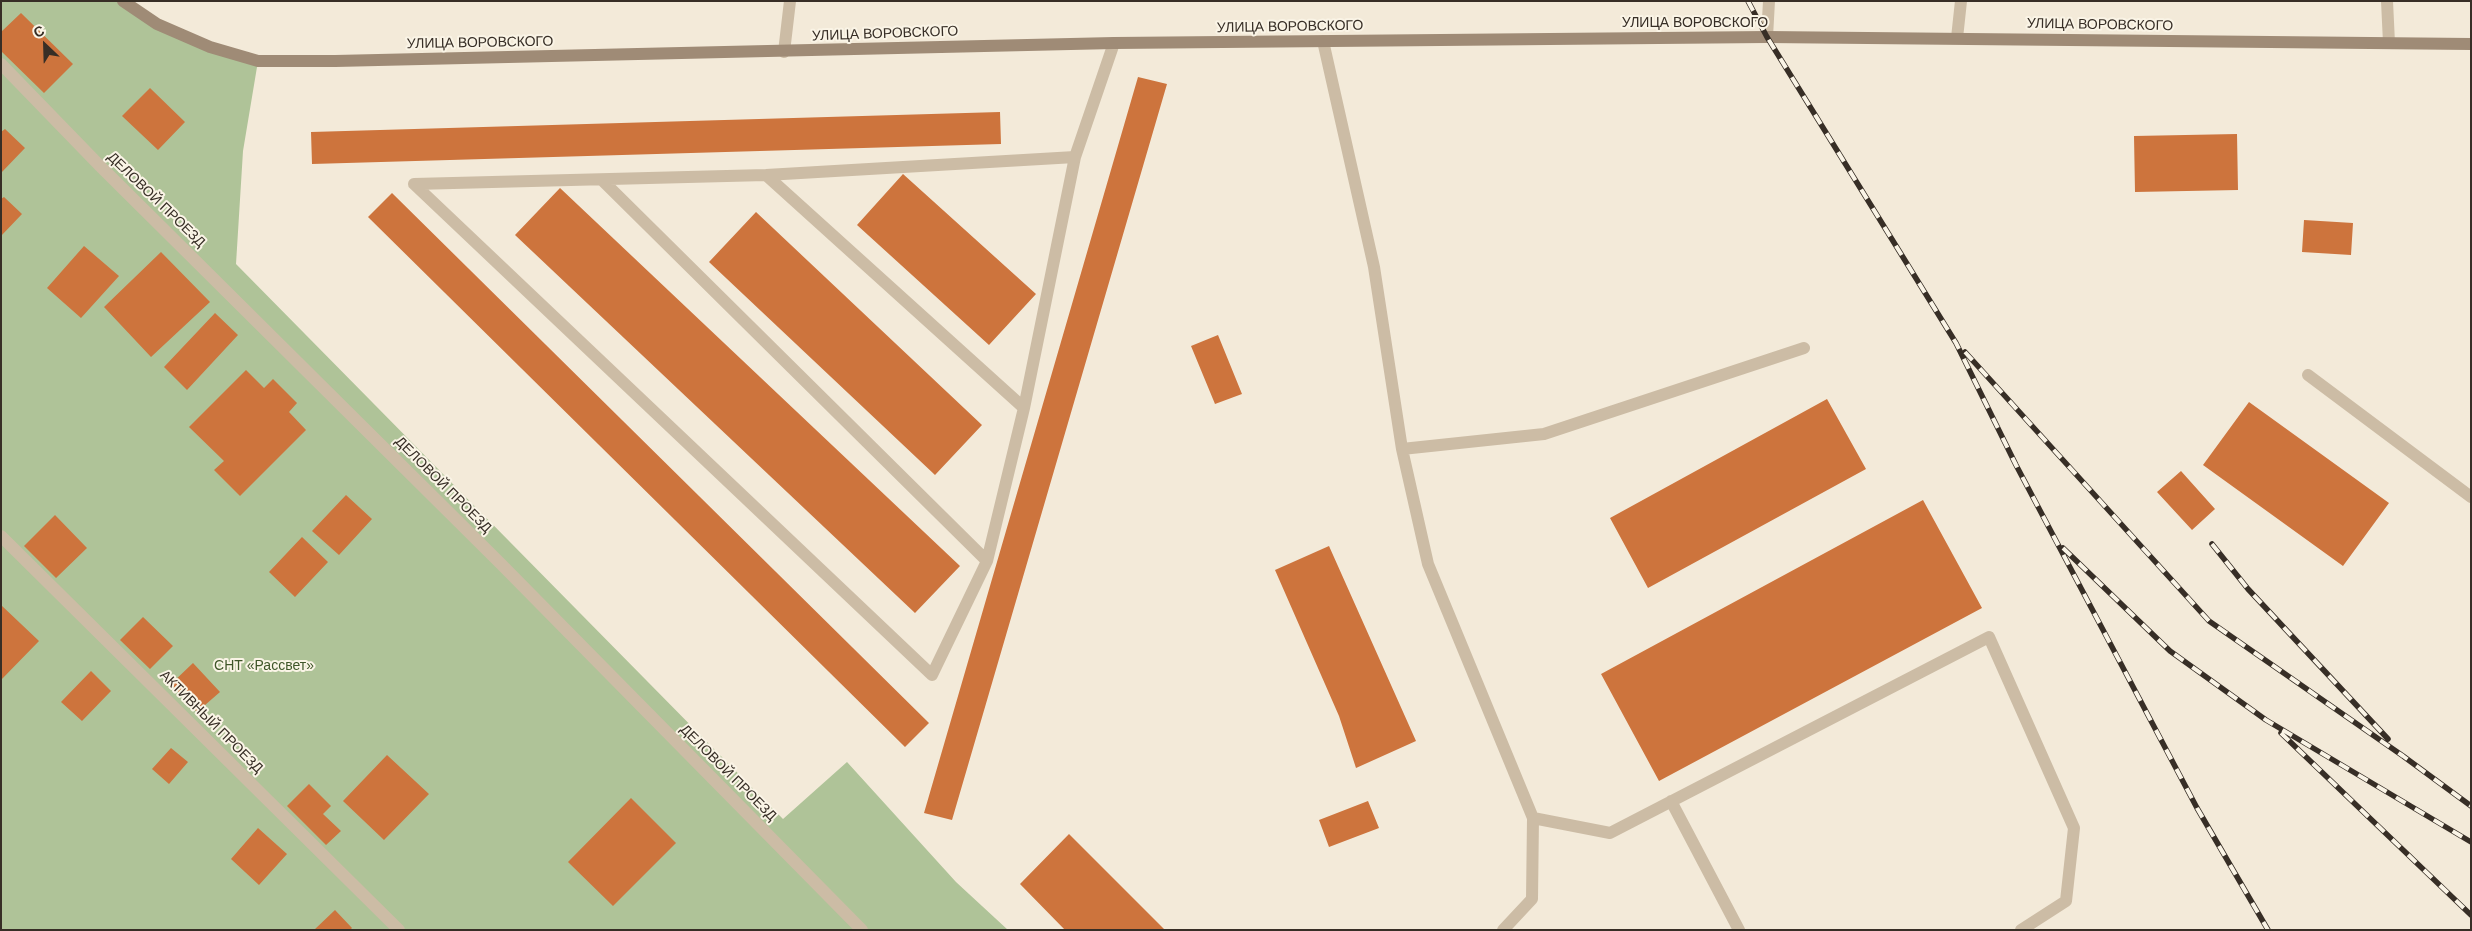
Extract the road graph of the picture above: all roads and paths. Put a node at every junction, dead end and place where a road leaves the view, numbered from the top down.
1 (123, 1) edge
2 (790, 1) edge
3 (1769, 1) edge
4 (1961, 1) edge
5 (2387, 1) edge
6 (1767, 37) junction
7 (1957, 38) junction
8 (1323, 41) junction
9 (2389, 43) junction
10 (1114, 44) junction
11 (2471, 44) edge
12 (784, 52) junction
13 (1, 64) edge
14 (1075, 157) junction
15 (766, 175) junction
16 (602, 180) junction
17 (1804, 348) dead end
18 (2308, 375) dead end
19 (1024, 408) junction
20 (1402, 449) junction
21 (2471, 498) edge
22 (1, 536) edge
23 (987, 561) junction
24 (1672, 801) junction
25 (1533, 818) junction
26 (400, 930) edge
27 (862, 930) edge
28 (1503, 930) edge
29 (1739, 930) edge
30 (2020, 930) edge

1 - 12 street, УЛИЦА ВОРОВСКОГО
2 - 12 lane
3 - 6 lane
4 - 7 lane
5 - 9 lane
6 - 7 street, УЛИЦА ВОРОВСКОГО
6 - 8 street, УЛИЦА ВОРОВСКОГО
7 - 9 street, УЛИЦА ВОРОВСКОГО
8 - 10 street, УЛИЦА ВОРОВСКОГО
8 - 20 lane
9 - 11 street, УЛИЦА ВОРОВСКОГО
10 - 12 street, УЛИЦА ВОРОВСКОГО
10 - 14 lane
13 - 27 lane, ДЕЛОВОЙ ПРОЕЗД
14 - 15 lane
14 - 19 lane
15 - 16 lane
15 - 19 lane
16 - 23 lane
16 - 23 lane
17 - 20 lane
18 - 21 lane
19 - 23 lane
20 - 25 lane
22 - 26 lane, АКТИВНЫЙ ПРОЕЗД
24 - 25 lane
24 - 29 lane
24 - 30 lane
25 - 28 lane

